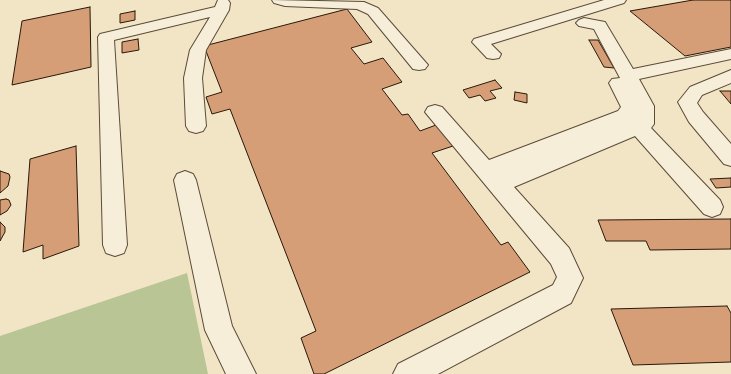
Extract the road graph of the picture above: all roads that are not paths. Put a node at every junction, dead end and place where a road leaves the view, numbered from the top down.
1 (279, 0) edge
2 (619, 0) edge
3 (223, 5) edge
4 (582, 18) junction
5 (493, 54) dead end
6 (731, 54) edge
7 (419, 65) dead end
8 (628, 76) junction
9 (731, 76) edge
10 (436, 112) dead end
11 (196, 126) dead end
12 (638, 126) junction
13 (731, 158) edge
14 (492, 177) junction
15 (185, 180) dead end
16 (712, 207) dead end
17 (115, 246) dead end
18 (240, 374) edge
19 (408, 374) edge

1 - 7 lane
2 - 4 lane
3 - 11 lane
3 - 17 lane
4 - 5 lane
4 - 8 lane
4 - 14 lane
6 - 8 lane
8 - 12 lane
9 - 13 lane
10 - 14 lane
12 - 14 lane
12 - 16 lane
14 - 19 lane
15 - 18 lane

